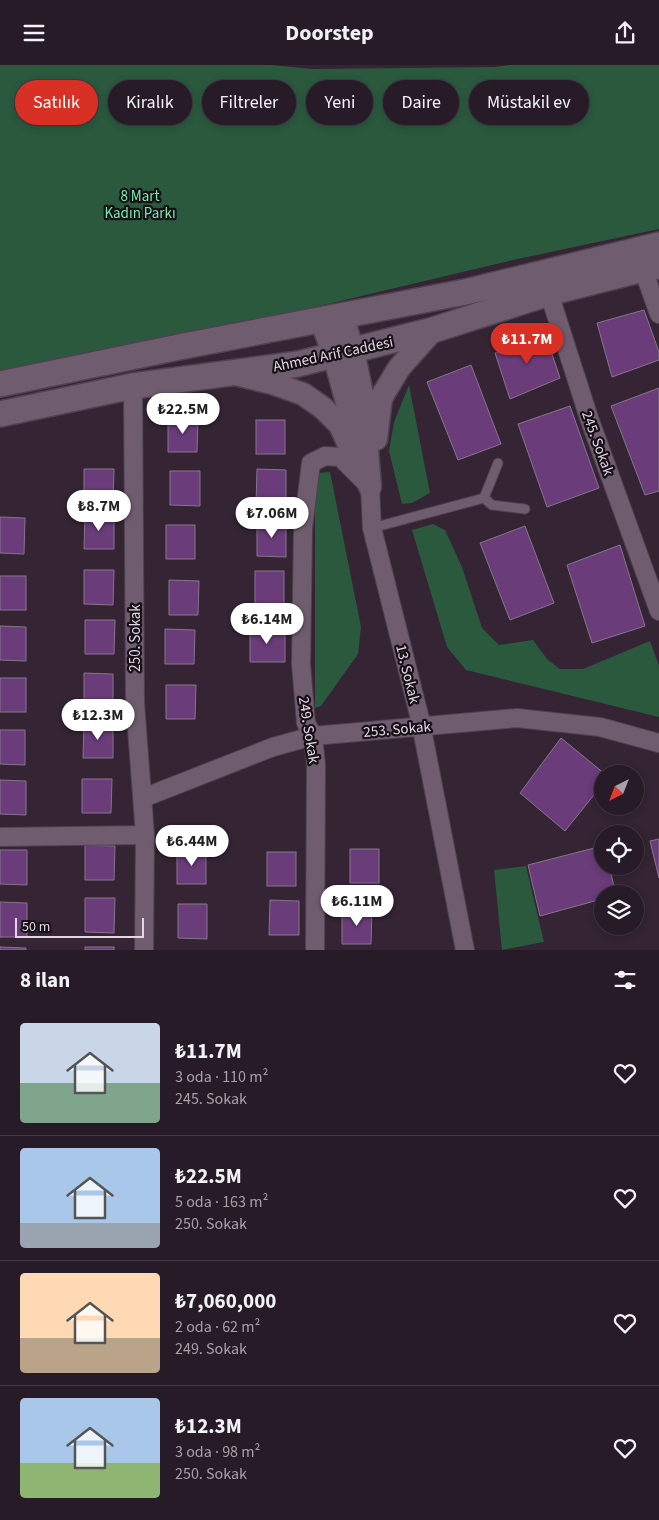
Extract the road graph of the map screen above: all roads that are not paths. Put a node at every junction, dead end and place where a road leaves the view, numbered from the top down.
1 (650, 257) edge
2 (547, 283) junction
3 (659, 314) edge
4 (331, 317) junction
5 (432, 330) junction
6 (344, 353) junction
7 (233, 373) junction
8 (0, 384) edge
9 (133, 386) junction
10 (0, 414) edge
11 (498, 463) dead end
12 (370, 487) junction
13 (484, 498) junction
14 (525, 509) dead end
15 (372, 528) junction
16 (659, 611) edge
17 (421, 727) junction
18 (313, 737) junction
19 (659, 743) edge
20 (142, 798) junction
21 (146, 835) junction
22 (0, 837) edge
23 (144, 950) edge
24 (315, 950) edge
25 (465, 950) edge

1 - 2 main road, Ahmed Arif Caddesi
1 - 3 street
2 - 4 main road, Ahmed Arif Caddesi
2 - 5 main road, Ahmed Arif Caddesi
2 - 16 street, 245. Sokak
4 - 6 street
4 - 8 main road, Ahmed Arif Caddesi
5 - 6 main road, Ahmed Arif Caddesi
5 - 12 street
6 - 7 main road, Ahmed Arif Caddesi
6 - 12 street
7 - 9 main road, Ahmed Arif Caddesi
7 - 12 street
9 - 10 main road, Ahmed Arif Caddesi
9 - 20 street, 250. Sokak
11 - 13 lane
12 - 15 street, 13. Sokak
12 - 18 street, 249. Sokak
13 - 14 lane
13 - 15 lane
15 - 17 street, 13. Sokak
17 - 18 street, 253. Sokak
17 - 19 street, 253. Sokak
17 - 25 street, 13. Sokak
18 - 20 street, 253. Sokak
18 - 24 street, 249. Sokak
20 - 21 street, 250. Sokak
21 - 22 street
21 - 23 street, 250. Sokak

